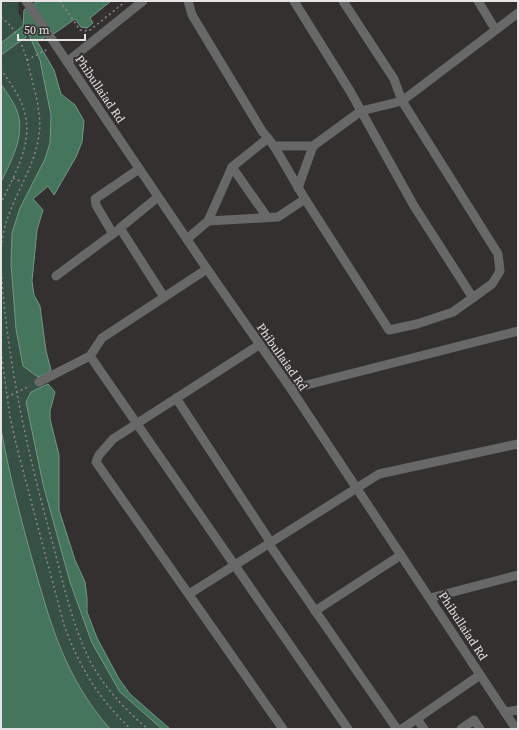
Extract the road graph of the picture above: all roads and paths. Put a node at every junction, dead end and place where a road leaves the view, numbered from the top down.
1 (60, 1) edge
2 (126, 1) edge
3 (143, 1) edge
4 (188, 1) edge
5 (294, 1) edge
6 (343, 1) edge
7 (478, 1) edge
8 (26, 2) edge
9 (518, 13) edge
10 (1, 17) edge
11 (495, 29) junction
12 (46, 50) dead end
13 (27, 60) junction
14 (67, 62) junction
15 (1, 69) edge
16 (402, 101) junction
17 (361, 111) junction
18 (271, 142) junction
19 (313, 146) junction
20 (232, 167) junction
21 (139, 169) junction
22 (13, 178) junction
23 (22, 183) junction
24 (298, 188) junction
25 (158, 197) junction
26 (305, 199) junction
27 (1, 203) edge
28 (267, 217) junction
29 (208, 221) junction
30 (117, 231) junction
31 (187, 239) junction
32 (1, 253) edge
33 (1, 267) edge
34 (207, 269) junction
35 (56, 276) dead end
36 (164, 297) junction
37 (473, 298) junction
38 (518, 331) edge
39 (259, 345) junction
40 (1, 352) edge
41 (90, 356) junction
42 (39, 382) joint
43 (291, 389) junction
44 (16, 392) junction
45 (7, 397) junction
46 (176, 398) junction
47 (137, 424) junction
48 (518, 444) edge
49 (357, 489) junction
50 (270, 543) junction
51 (401, 555) junction
52 (235, 565) junction
53 (518, 575) edge
54 (189, 594) junction
55 (430, 598) junction
56 (315, 611) junction
57 (480, 675) junction
58 (518, 710) edge
59 (505, 712) junction
60 (417, 719) junction
61 (132, 729) edge
62 (148, 729) edge
63 (283, 729) edge
64 (348, 729) edge
65 (397, 729) edge
66 (402, 729) edge
67 (424, 729) edge
68 (461, 729) edge
69 (480, 729) edge
70 (516, 729) edge

1 - 2 path
3 - 14 street
4 - 18 street
5 - 17 street
6 - 16 street
7 - 11 street
8 - 14 street, Phibullaiad Rd
9 - 11 street
10 - 13 path
11 - 16 street
12 - 13 path
13 - 23 path
14 - 21 street, Phibullaiad Rd
15 - 22 path
16 - 17 street
16 - 37 street
17 - 19 street
17 - 37 street
18 - 19 street
18 - 20 street
18 - 24 street
19 - 24 street
20 - 28 street
20 - 29 street
21 - 25 street, Phibullaiad Rd
21 - 30 street
22 - 23 path
22 - 27 path
23 - 32 path
24 - 26 street
25 - 30 street
25 - 31 street, Phibullaiad Rd
26 - 28 street
26 - 37 street
28 - 29 street
29 - 31 street
30 - 35 street
30 - 36 street
31 - 34 street, Phibullaiad Rd
33 - 44 path
34 - 36 street
34 - 39 street, Phibullaiad Rd
36 - 41 street
38 - 43 street
39 - 43 street, Phibullaiad Rd
39 - 46 street
40 - 45 path
41 - 42 street
41 - 47 street
42 - 44 path
43 - 49 street, Phibullaiad Rd
44 - 45 path
44 - 62 path
45 - 61 path
46 - 47 street
46 - 50 street
47 - 52 street
47 - 54 street
48 - 49 street
49 - 50 street
49 - 51 street, Phibullaiad Rd
50 - 52 street
50 - 56 street
51 - 55 street, Phibullaiad Rd
51 - 56 street
52 - 54 street
52 - 64 street
53 - 55 street
54 - 63 street
55 - 57 street, Phibullaiad Rd
56 - 65 street
57 - 59 street, Phibullaiad Rd
57 - 60 street
58 - 59 street
59 - 70 street, Phibullaiad Rd
60 - 66 street
60 - 67 street
68 - 69 street

